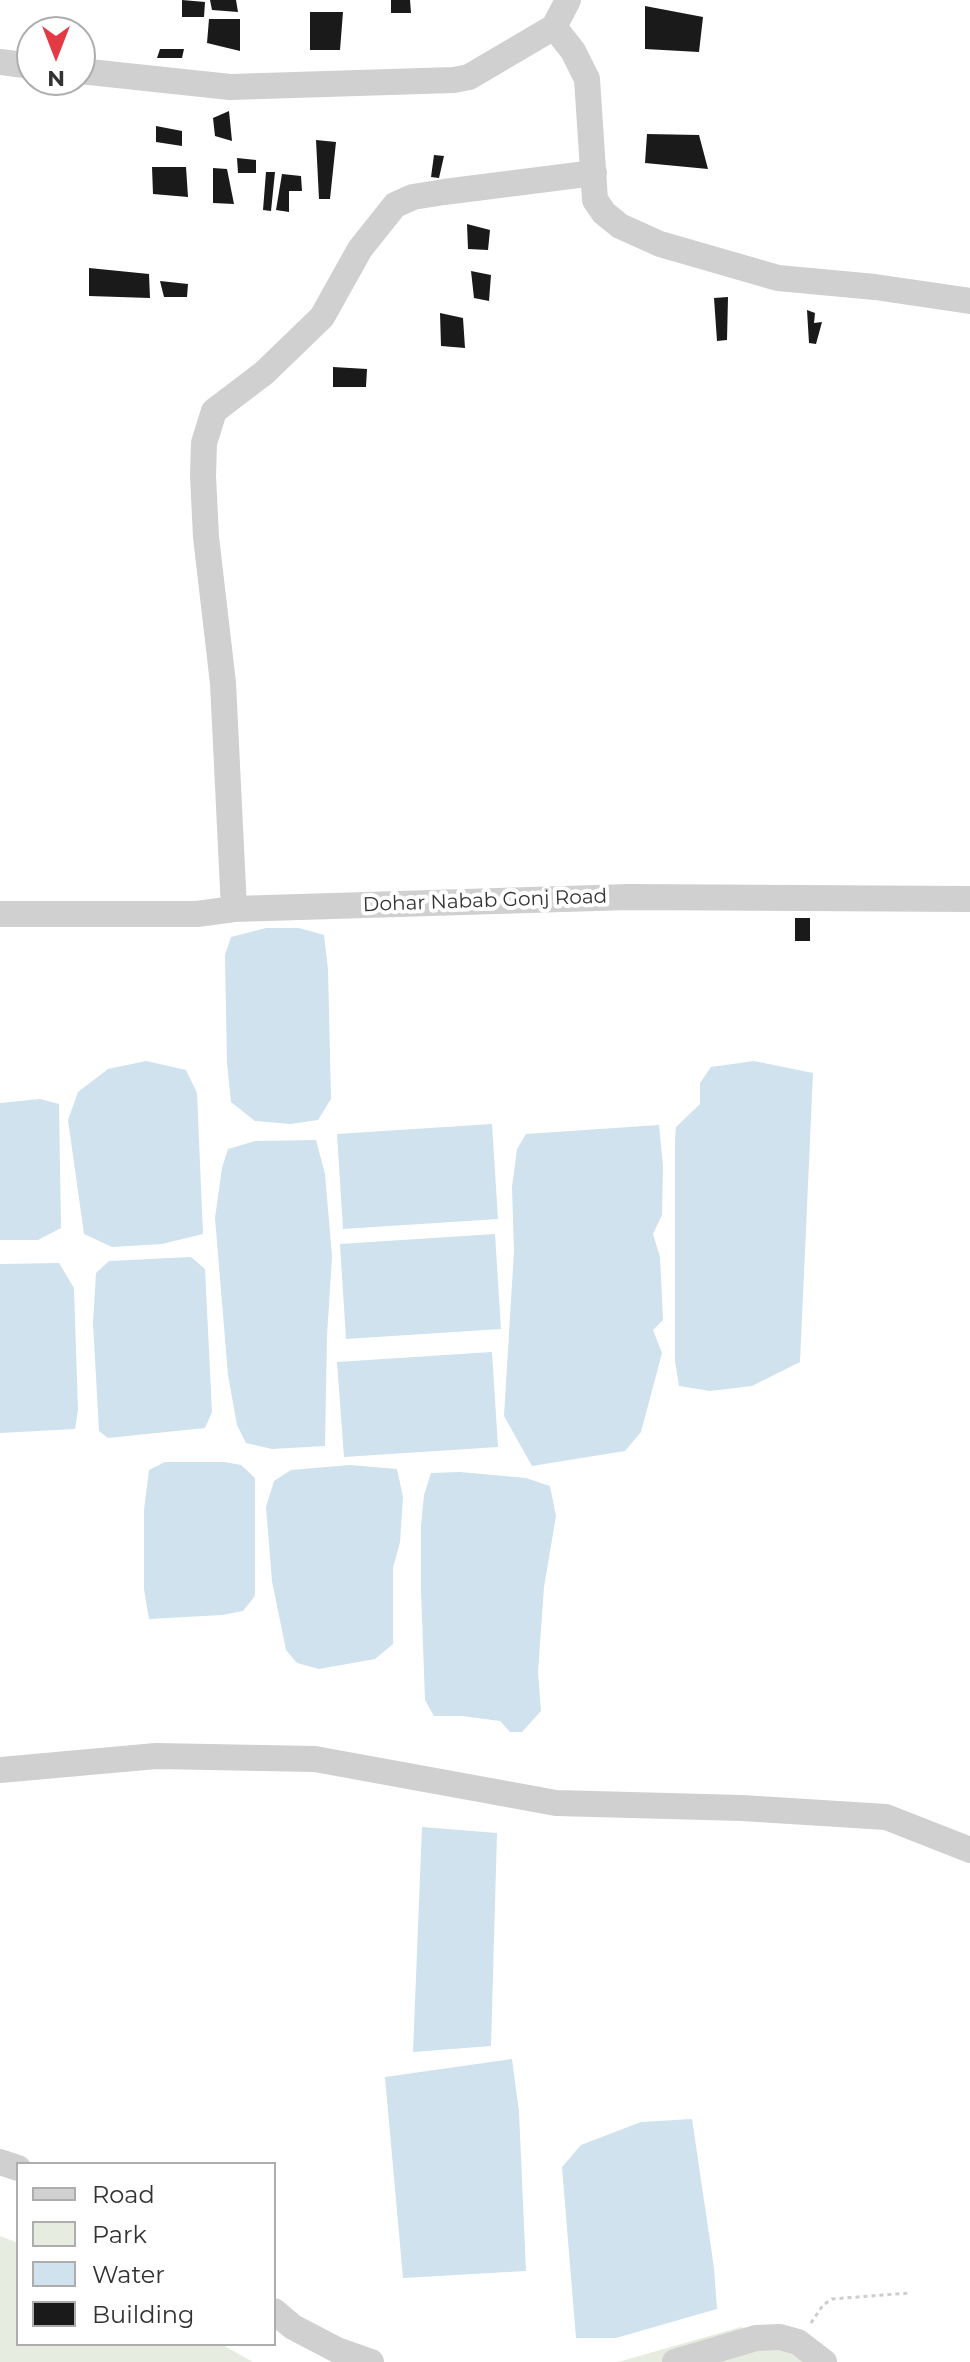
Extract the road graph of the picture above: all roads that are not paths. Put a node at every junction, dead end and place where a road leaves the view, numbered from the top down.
1 (568, 0) edge
2 (554, 27) junction
3 (96, 73) edge
4 (594, 173) junction
5 (970, 301) edge
6 (970, 899) edge
7 (234, 909) junction
8 (0, 914) edge
9 (0, 1770) edge
10 (970, 1850) edge
11 (276, 2313) edge
12 (371, 2362) edge
13 (675, 2362) edge
14 (824, 2362) edge

1 - 2 street
2 - 3 street
2 - 4 street
4 - 5 street
4 - 7 street
6 - 7 street, Dohar Nabab Gonj Road
7 - 8 street, Dohar Nabab Gonj Road
9 - 10 street
11 - 12 street
13 - 14 street

